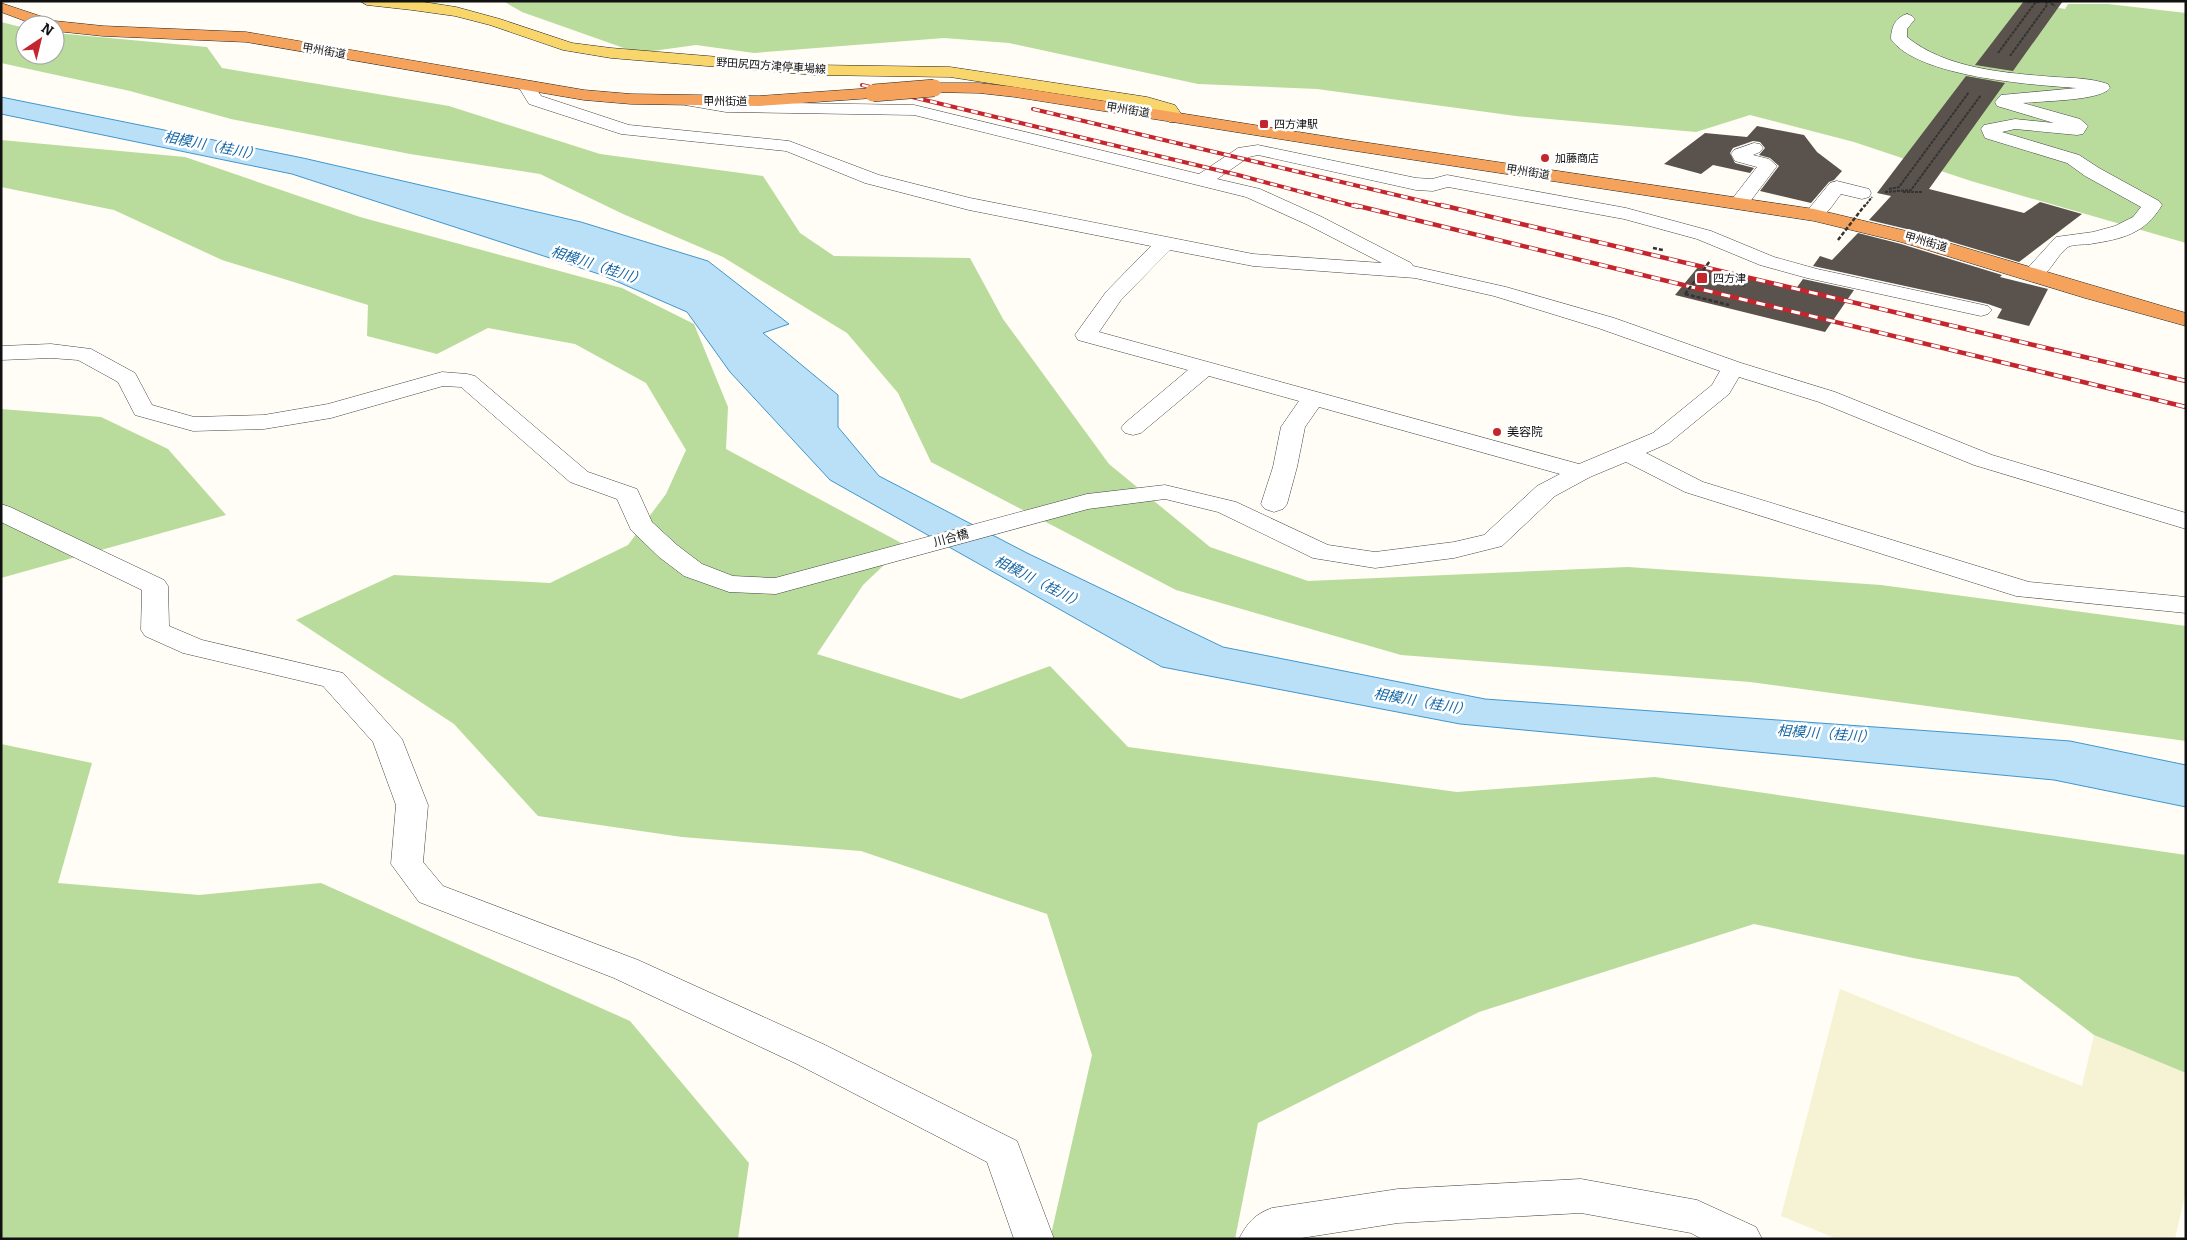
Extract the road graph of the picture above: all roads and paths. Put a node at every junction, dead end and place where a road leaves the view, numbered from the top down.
1 (367, 1) edge
2 (2032, 1) edge
3 (2040, 1) edge
4 (2047, 1) edge
5 (2028, 2) edge
6 (2047, 5) dead end
7 (2055, 6) dead end
8 (1, 7) edge
9 (23, 15) edge
10 (1906, 19) dead end
11 (65, 27) edge
12 (1994, 59) dead end
13 (526, 86) junction
14 (1970, 91) dead end
15 (691, 102) junction
16 (1175, 118) junction
17 (1349, 145) junction
18 (1754, 148) dead end
19 (1203, 180) junction
20 (1447, 181) junction
21 (1899, 187) dead end
22 (1911, 190) dead end
23 (1923, 192) dead end
24 (1867, 195) joint
25 (1738, 203) junction
26 (1814, 215) junction
27 (1838, 240) dead end
28 (1166, 242) junction
29 (1710, 261) dead end
30 (1414, 272) junction
31 (1700, 274) junction
32 (2032, 275) junction
33 (1746, 286) dead end
34 (1729, 305) dead end
35 (1981, 310) dead end
36 (2186, 320) edge
37 (2, 350) edge
38 (1205, 368) junction
39 (1733, 368) junction
40 (1313, 398) junction
41 (1133, 428) dead end
42 (1625, 452) junction
43 (1581, 472) junction
44 (1274, 504) dead end
45 (1, 512) edge
46 (2186, 521) edge
47 (2186, 605) edge
48 (1034, 1239) edge
49 (1259, 1239) edge
50 (1742, 1239) edge

1 - 16 main road, 野田尻四方津停車場線
2 - 5 path
3 - 12 path
4 - 6 path
4 - 7 path
8 - 9 highway
10 - 32 street
11 - 13 highway, 甲州街道
13 - 15 highway, 甲州街道
13 - 28 street
14 - 21 path
15 - 16 highway, 甲州街道, bridge
15 - 19 street
16 - 17 highway, 甲州街道
17 - 20 street
17 - 25 highway, 甲州街道
18 - 25 street
19 - 20 street
19 - 30 street
20 - 35 street
22 - 23 path
24 - 26 street
24 - 27 path, bridge
25 - 26 highway, 甲州街道
26 - 32 highway, 甲州街道
28 - 30 street
28 - 38 street
29 - 31 path, bridge
30 - 39 street
31 - 33 path
31 - 34 path, bridge
32 - 36 highway, 甲州街道
37 - 43 street, 川合橋
38 - 40 street
38 - 41 street
39 - 42 street, 川合橋
39 - 46 street
40 - 43 street
40 - 44 street
42 - 43 street, 川合橋
42 - 47 street
45 - 48 street
49 - 50 street

